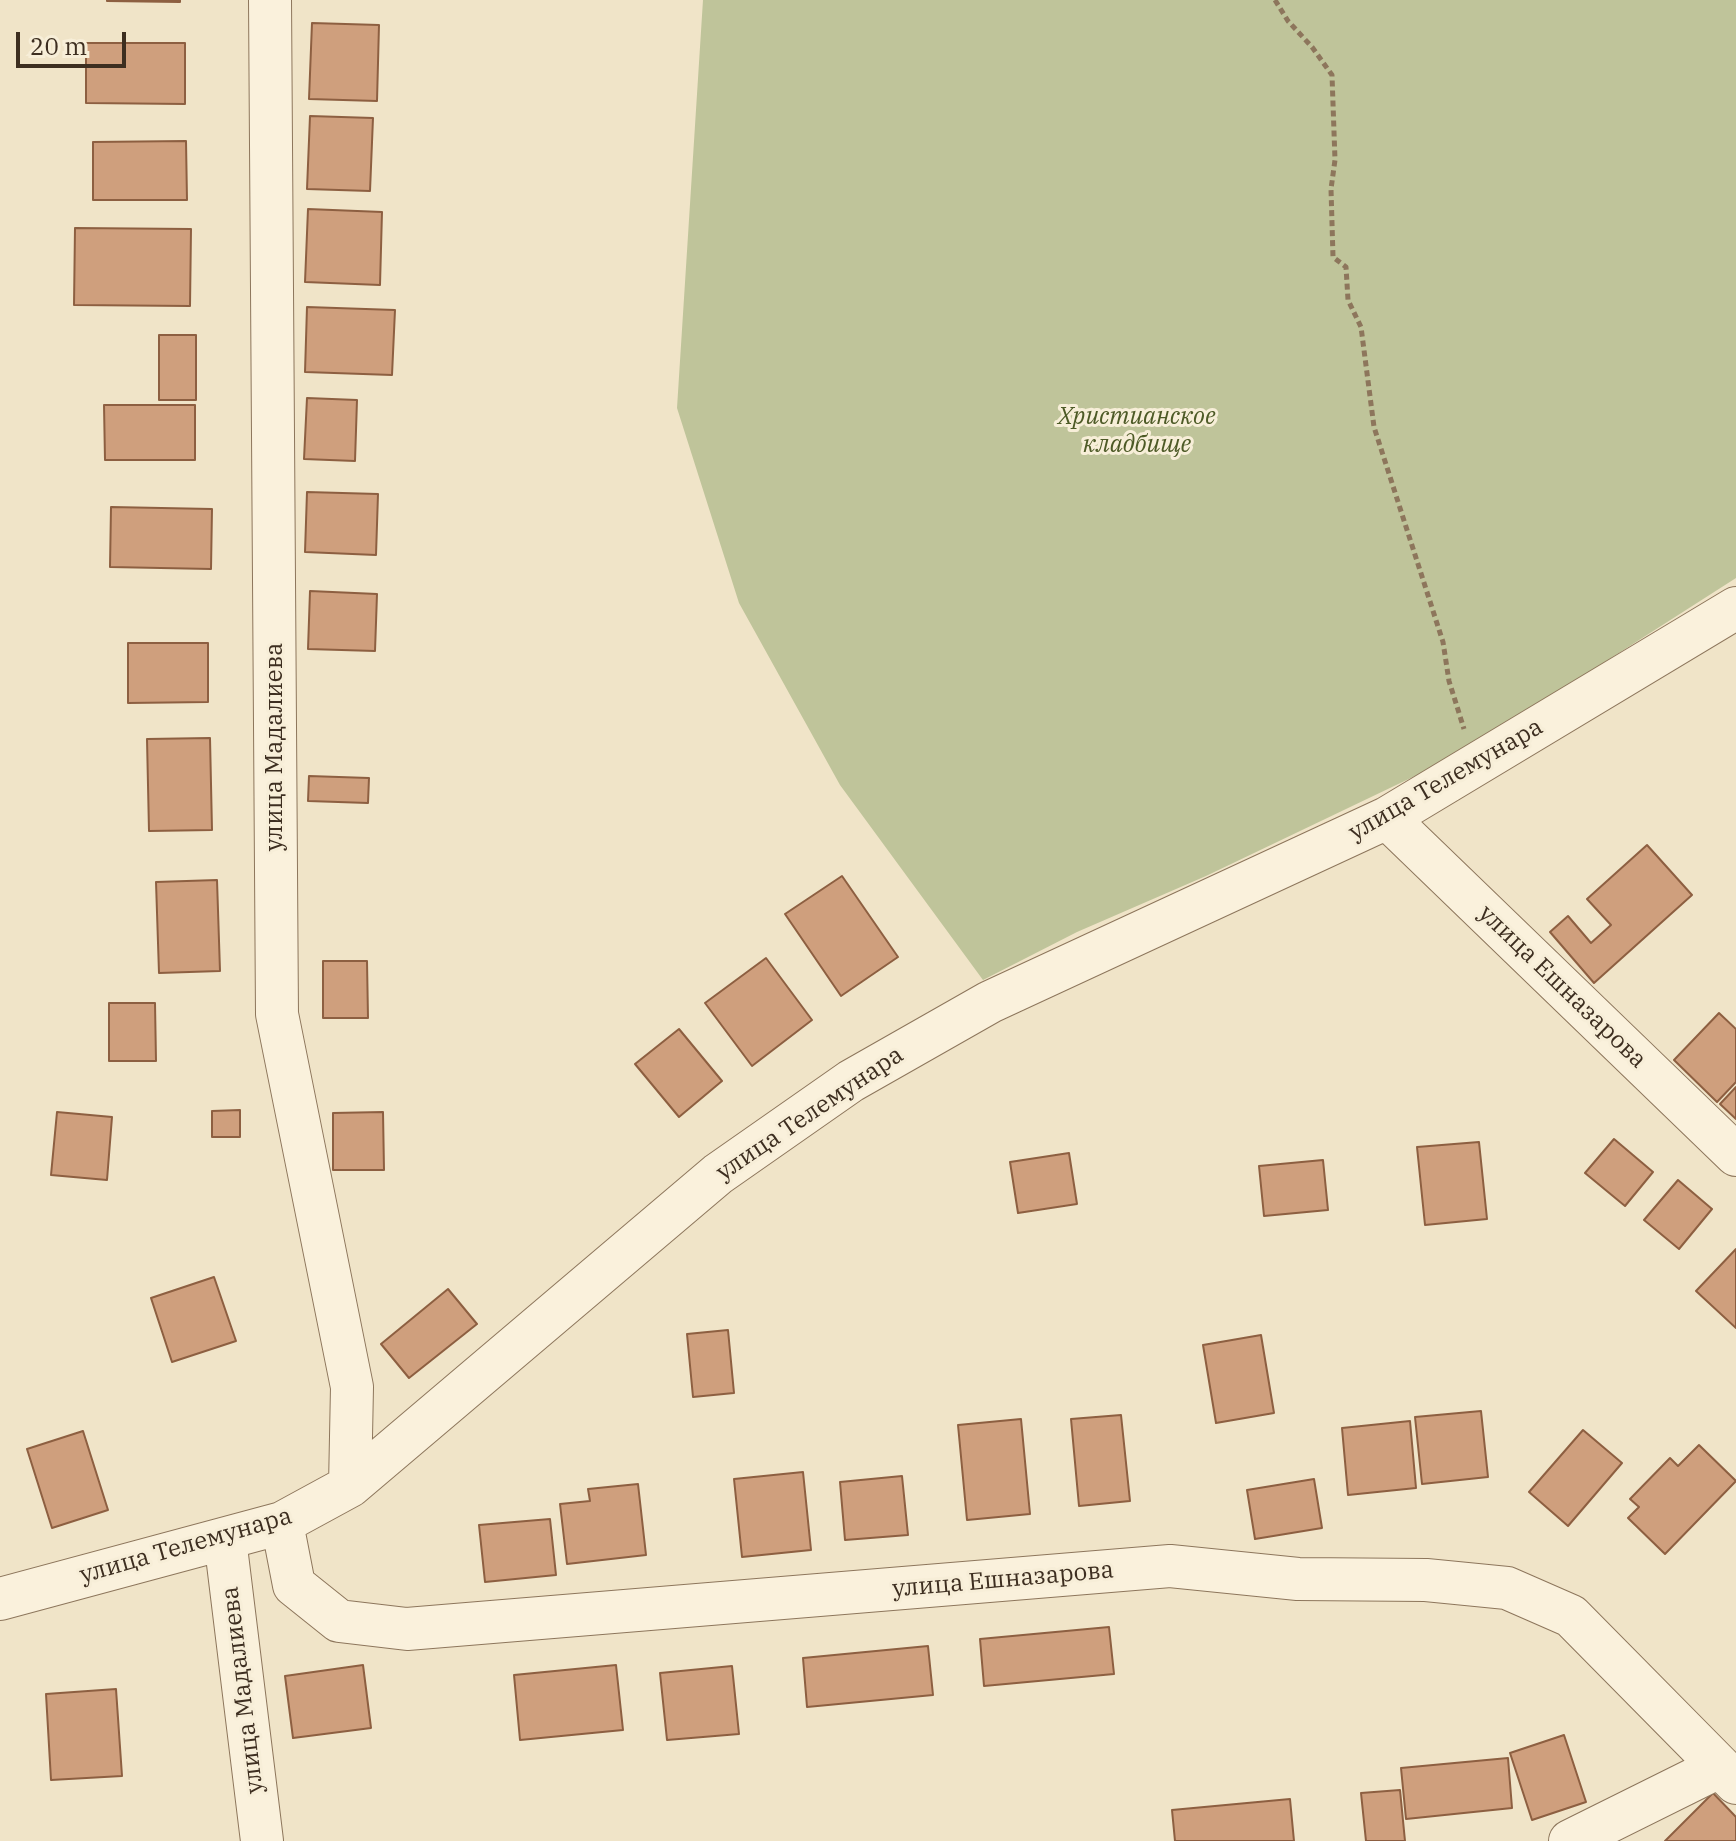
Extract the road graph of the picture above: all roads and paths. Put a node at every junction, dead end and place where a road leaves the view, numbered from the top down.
1 (270, 0) edge
2 (1275, 0) edge
3 (1735, 610) edge
4 (1469, 738) dead end
5 (1387, 818) junction
6 (1736, 1155) edge
7 (350, 1486) junction
8 (282, 1523) junction
9 (225, 1539) junction
10 (0, 1599) edge
11 (1728, 1775) edge
12 (262, 1841) edge
13 (1570, 1841) edge

1 - 7 street, улица Мадалиева
2 - 4 path
3 - 5 street, улица Телемунара
5 - 6 street, улица Ешназарова
5 - 7 street, улица Телемунара
7 - 8 street, улица Телемунара
8 - 9 street, улица Телемунара
8 - 11 street, улица Ешназарова
9 - 10 street, улица Телемунара
9 - 12 street, улица Мадалиева
11 - 13 street, улица Ешназарова

